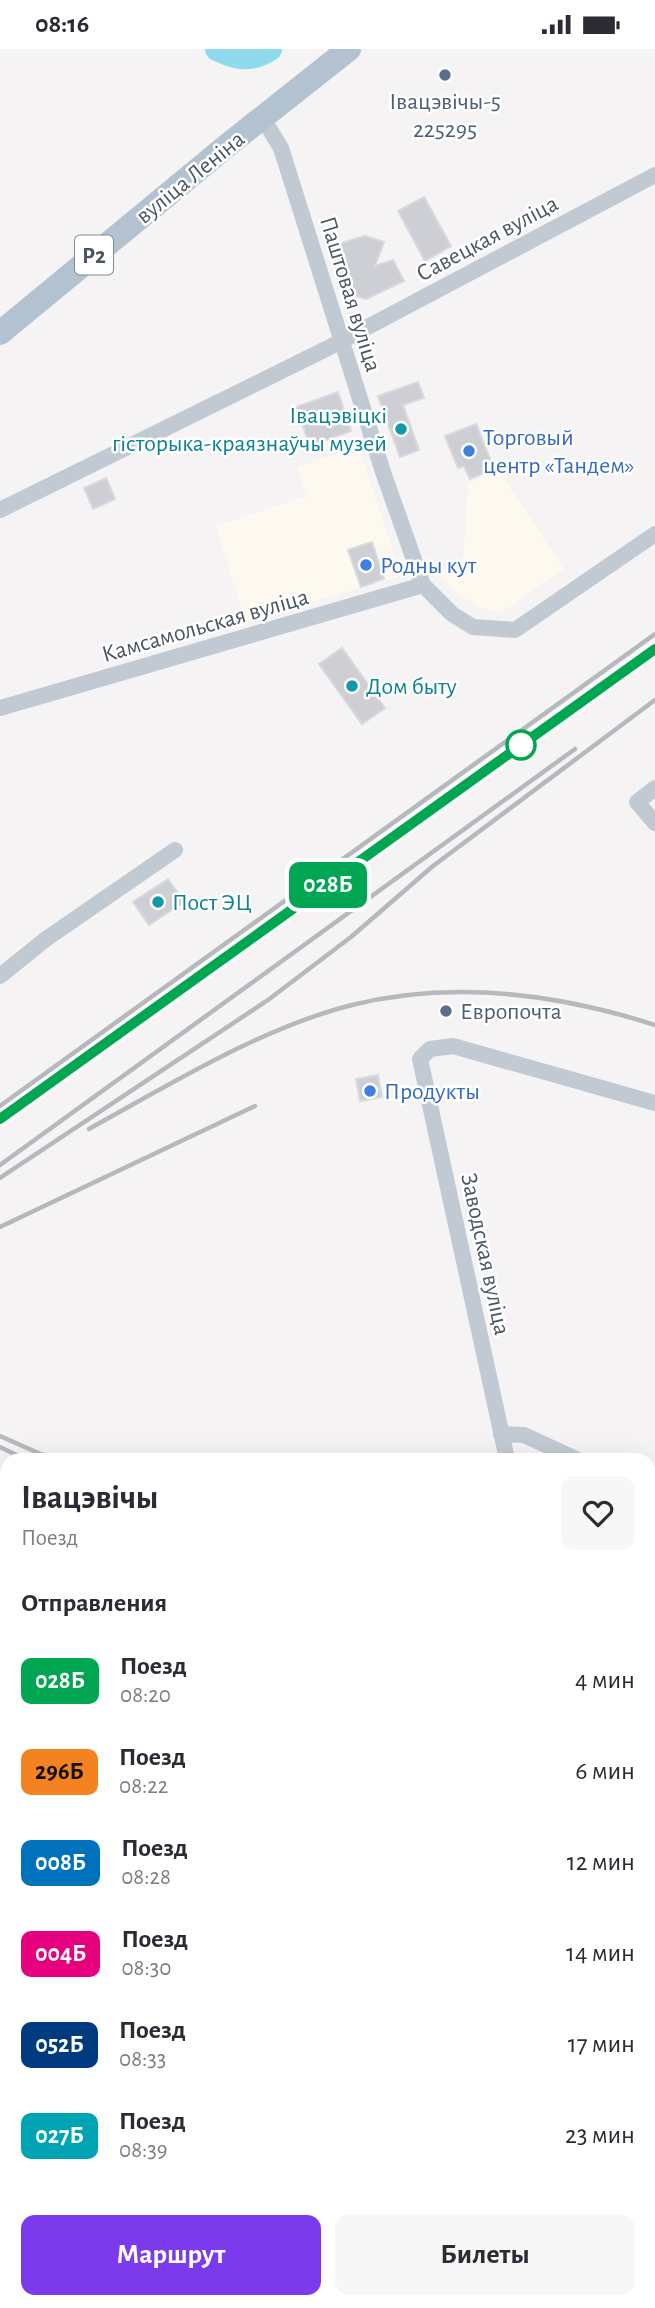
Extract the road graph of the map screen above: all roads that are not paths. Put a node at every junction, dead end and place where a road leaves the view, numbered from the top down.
1 (349, 49) edge
2 (262, 117) junction
3 (654, 176) edge
4 (0, 333) edge
5 (341, 341) junction
6 (0, 510) edge
7 (655, 534) edge
8 (423, 585) junction
9 (0, 708) edge
10 (655, 788) edge
11 (655, 823) edge
12 (175, 850) dead end
13 (0, 976) edge
14 (655, 1103) edge
15 (501, 1434) junction
16 (506, 1453) edge
17 (563, 1453) edge

1 - 2 main road, вуліца Леніна / Р2
2 - 4 main road, вуліца Леніна / Р2
2 - 5 street, Паштовая вуліца
3 - 5 street, Савецкая вуліца
5 - 6 street, Савецкая вуліца
5 - 8 street, Паштовая вуліца
7 - 8 street, Паштовая вуліца
8 - 9 street, Камсамольская вуліца
10 - 11 street
12 - 13 street
14 - 15 street, Заводская вуліца
15 - 16 street, Заводская вуліца
15 - 17 street

